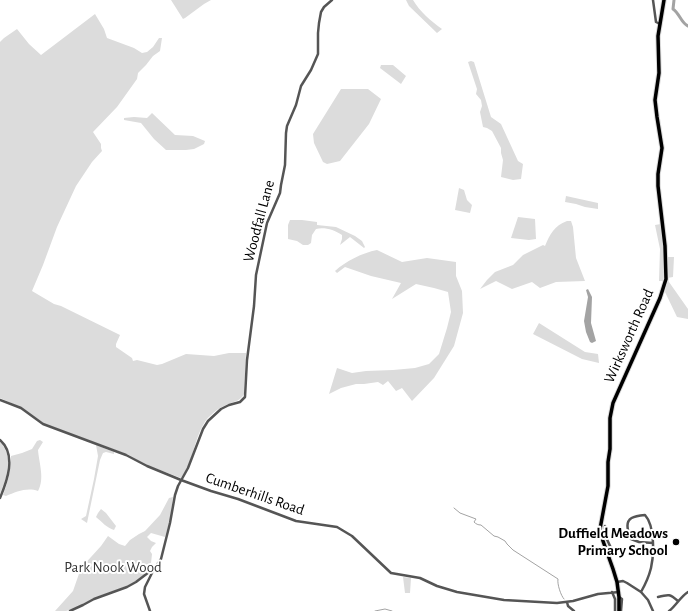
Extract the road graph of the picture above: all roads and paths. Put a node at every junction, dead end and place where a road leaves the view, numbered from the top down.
1 (332, 0) edge
2 (653, 0) edge
3 (664, 0) edge
4 (660, 24) junction
5 (0, 400) edge
6 (0, 440) edge
7 (181, 480) junction
8 (0, 498) edge
9 (605, 526) dead end
10 (653, 543) junction
11 (608, 554) junction
12 (154, 569) junction
13 (617, 582) junction
14 (612, 592) junction
15 (619, 592) junction
16 (641, 592) junction
17 (688, 592) edge
18 (658, 598) dead end
19 (566, 602) junction
20 (678, 602) junction
21 (672, 608) junction
22 (70, 611) edge
23 (150, 611) edge
24 (574, 611) edge
25 (615, 611) edge
26 (620, 611) edge
27 (653, 611) edge
28 (669, 611) edge
29 (676, 611) edge

1 - 7 street, Woodfall Lane
2 - 4 street
3 - 4 main road, Wirksworth Road
4 - 11 main road, Wirksworth Road
5 - 7 street, Cumberhills Road
6 - 8 street
7 - 12 street, Woodfall Lane
7 - 19 street, Cumberhills Road
9 - 11 street
10 - 10 street
10 - 16 street
11 - 13 main road, Wirksworth Road
12 - 22 street
12 - 23 street, Woodfall Lane
13 - 15 main road, Wirksworth Road
13 - 16 street
14 - 15 street, Cumberhills Road
14 - 19 street, Cumberhills Road
14 - 25 street
15 - 26 main road, Wirksworth Road
16 - 27 street
17 - 20 street
18 - 20 street
19 - 24 street
20 - 21 street
21 - 28 street
21 - 29 street

